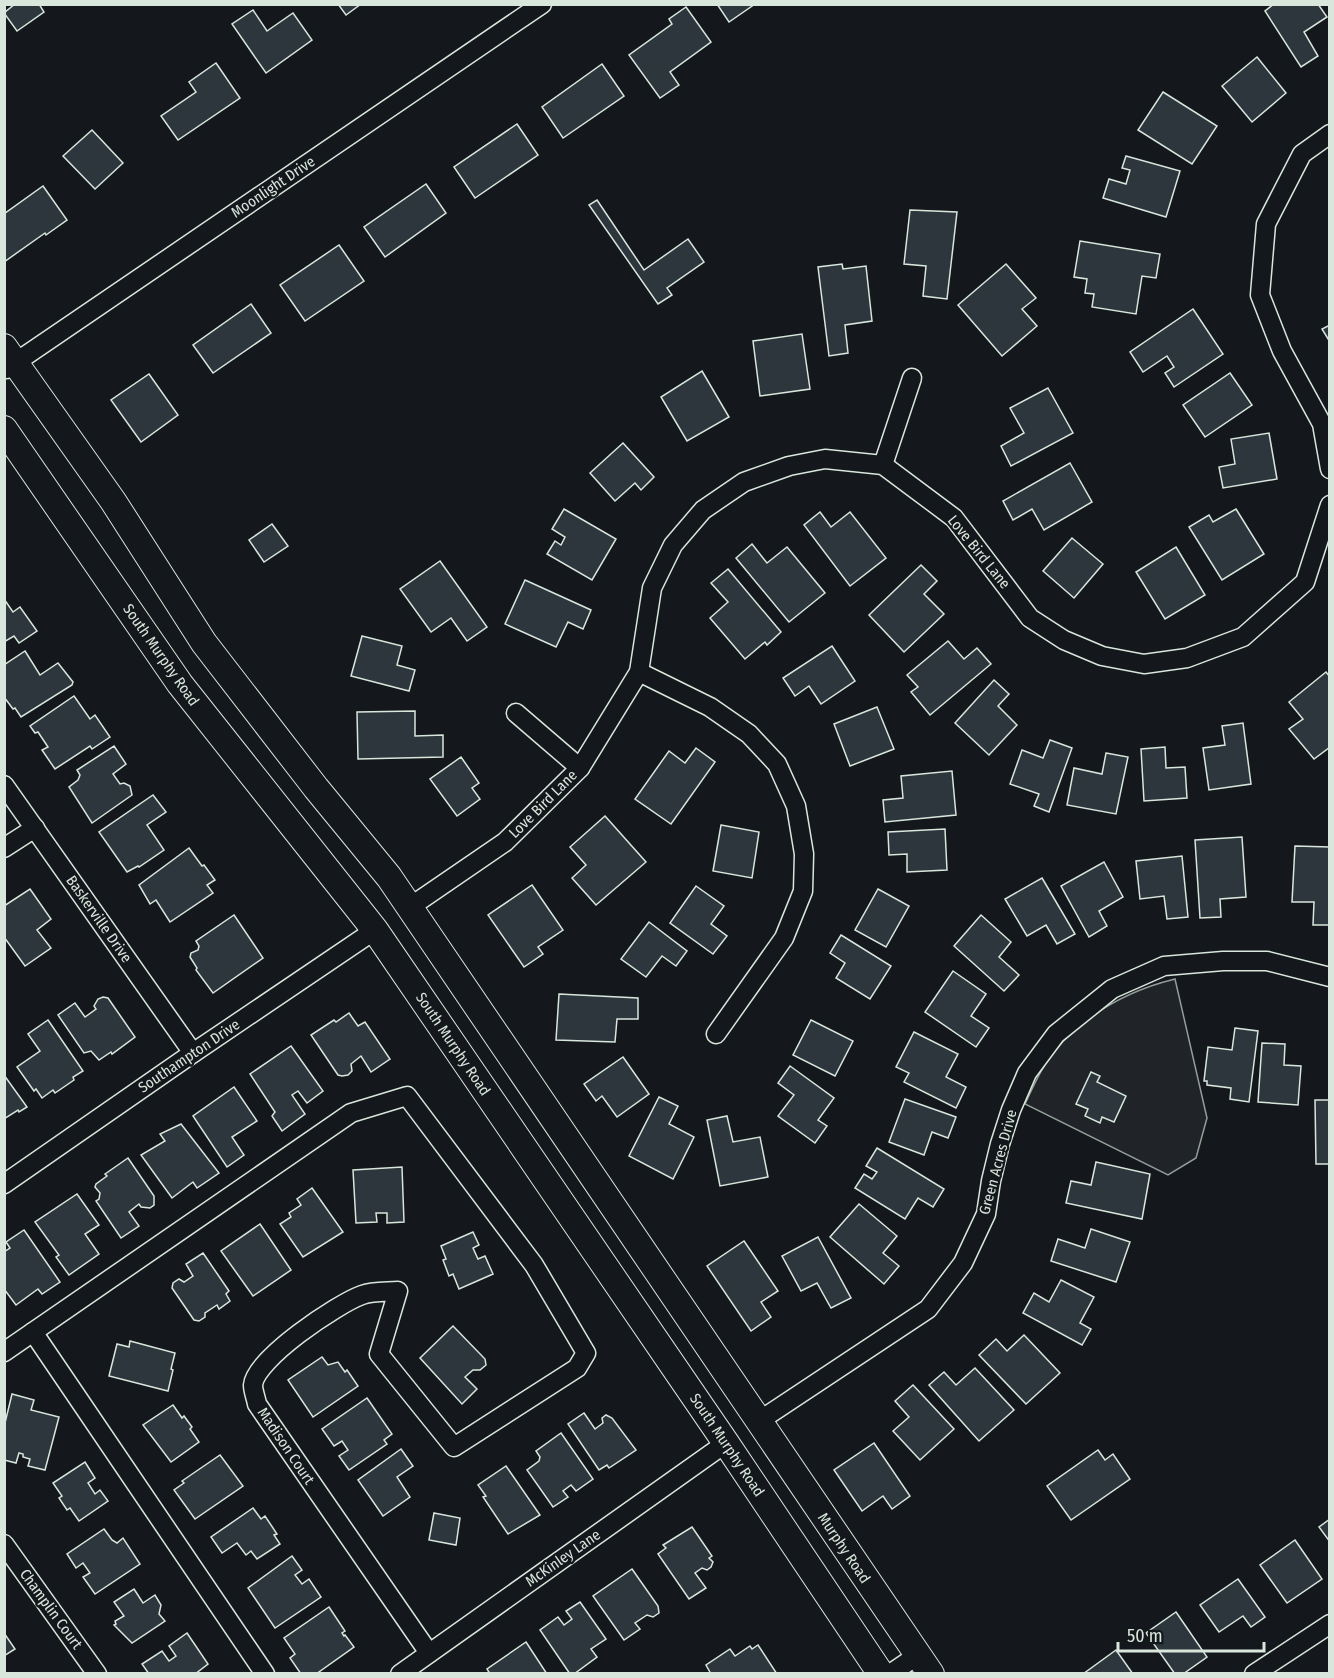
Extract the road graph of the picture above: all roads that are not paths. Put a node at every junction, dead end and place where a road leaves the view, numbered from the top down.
1 (542, 4) edge
2 (1329, 134) edge
3 (8, 360) edge
4 (912, 378) dead end
5 (4, 429) edge
6 (883, 465) junction
7 (1329, 469) edge
8 (1329, 505) edge
9 (639, 672) junction
10 (516, 712) dead end
11 (579, 768) junction
12 (4, 785) edge
13 (35, 828) junction
14 (4, 848) edge
15 (410, 907) junction
16 (375, 930) junction
17 (1329, 977) edge
18 (716, 1034) dead end
19 (193, 1053) junction
20 (4, 1184) edge
21 (33, 1332) junction
22 (4, 1352) edge
23 (759, 1421) junction
24 (726, 1443) junction
25 (4, 1544) edge
26 (1329, 1624) edge
27 (429, 1653) junction
28 (924, 1664) edge
29 (97, 1674) edge
30 (265, 1674) edge
31 (400, 1674) edge
32 (881, 1674) edge
33 (890, 1674) edge
34 (1254, 1674) edge

1 - 3 street, Moonlight Drive
2 - 7 street
3 - 15 main road
4 - 6 street
5 - 16 main road, South Murphy Road
6 - 8 street, Love Bird Lane
6 - 9 street, Love Bird Lane
9 - 11 street, Love Bird Lane
9 - 18 street
10 - 11 street
11 - 15 street, Love Bird Lane
12 - 13 street, Baskerville Drive
13 - 14 street
13 - 19 street, Baskerville Drive
15 - 16 main road
15 - 23 main road
16 - 19 street, Southampton Drive
16 - 24 main road, South Murphy Road
17 - 23 street, Green Acres Drive
19 - 20 street, Southampton Drive
21 - 22 street
21 - 27 street, Madison Court
21 - 30 street
23 - 24 main road
23 - 28 main road, Murphy Road
24 - 27 street, McKinley Lane
24 - 32 main road, South Murphy Road
25 - 29 street, Champlin Court
26 - 34 street
27 - 31 street, McKinley Lane
28 - 33 street

